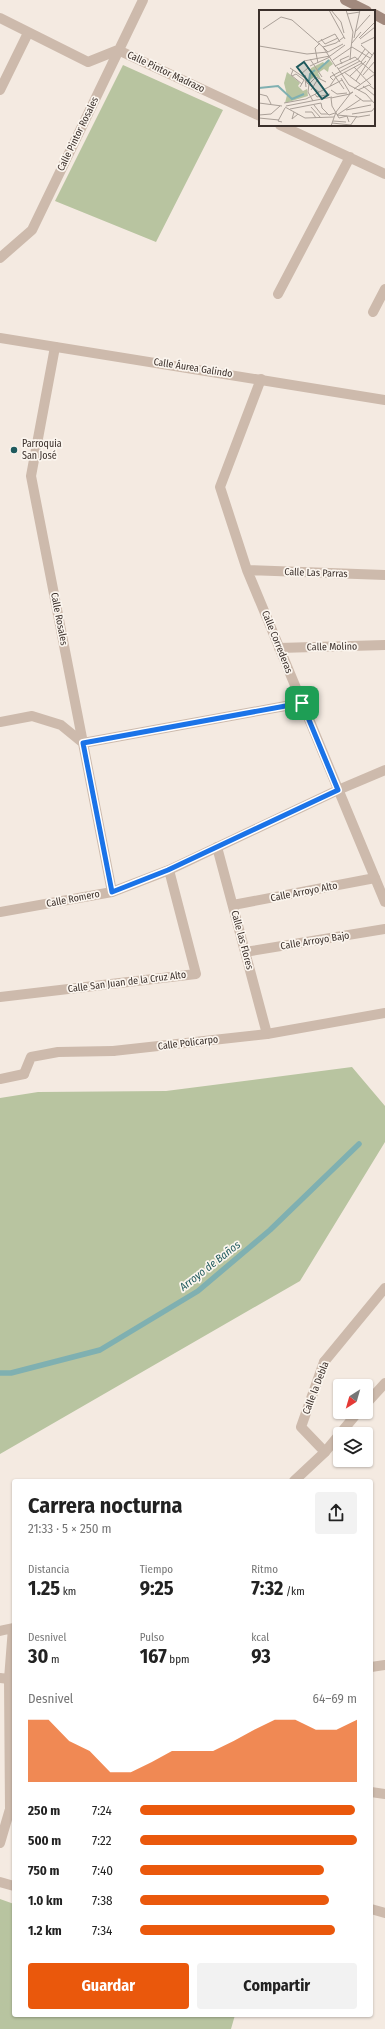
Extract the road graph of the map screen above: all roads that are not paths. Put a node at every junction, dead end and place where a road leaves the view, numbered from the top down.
1 (143, 0) edge
2 (346, 0) edge
3 (365, 10) edge
4 (375, 15) edge
5 (0, 18) edge
6 (385, 20) edge
7 (28, 33) junction
8 (118, 50) junction
9 (0, 90) edge
10 (259, 116) edge
11 (282, 126) edge
12 (350, 157) junction
13 (385, 174) edge
14 (0, 258) edge
15 (385, 289) edge
16 (278, 294) dead end
17 (373, 312) dead end
18 (0, 338) edge
19 (55, 347) junction
20 (261, 379) junction
21 (385, 400) edge
22 (247, 570) junction
23 (385, 575) edge
24 (385, 645) edge
25 (278, 648) junction
26 (302, 703) junction
27 (0, 722) edge
28 (83, 743) junction
29 (385, 770) edge
30 (338, 790) junction
31 (218, 847) junction
32 (168, 870) junction
33 (375, 878) junction
34 (112, 892) junction
35 (385, 902) edge
36 (233, 905) junction
37 (0, 912) edge
38 (385, 929) edge
39 (245, 952) junction
40 (0, 997) edge
41 (385, 1013) edge
42 (267, 1034) junction
43 (0, 1079) edge
44 (385, 1288) edge
45 (385, 1383) edge
46 (373, 1396) edge
47 (352, 1419) edge
48 (325, 1452) junction
49 (296, 1479) edge
50 (12, 1628) edge
51 (0, 1631) edge
52 (12, 1645) edge
53 (385, 1665) edge
54 (373, 1667) edge
55 (8, 1679) edge
56 (373, 1792) edge
57 (385, 1794) edge
58 (12, 1809) edge
59 (0, 1843) edge
60 (0, 1882) edge
61 (12, 1885) edge
62 (373, 1910) edge
63 (385, 1913) edge

1 - 8 street, Calle Pintor Rosales
2 - 3 main road
4 - 6 main road
5 - 7 street, Calle Pintor Madrazo
7 - 8 street, Calle Pintor Madrazo
7 - 9 street
8 - 10 street, Calle Pintor Madrazo
8 - 14 street, Calle Pintor Rosales
11 - 12 street
12 - 13 street
12 - 16 street
15 - 17 street
18 - 19 street, Calle Áurea Galindo
19 - 20 street, Calle Áurea Galindo
19 - 28 street, Calle Rosales
20 - 21 street, Calle Áurea Galindo
20 - 22 street, Calle Correderas
22 - 23 street, Calle Las Parras
22 - 25 street, Calle Correderas
24 - 25 street, Calle Molino
25 - 26 street, Calle Correderas
26 - 28 street
26 - 30 street, Calle Correderas
27 - 28 street
28 - 34 street, Calle Rosales
29 - 30 street, Calle Romero
30 - 31 street, Calle Romero
30 - 33 street, Calle Correderas
31 - 32 street, Calle Romero
31 - 36 street, Calle las Flores
32 - 34 street, Calle Romero
32 - 40 street, Calle San Juan de la Cruz Alto
33 - 35 street, Calle Correderas
33 - 36 street, Calle Arroyo Alto
34 - 37 street, Calle Romero
36 - 39 street, Calle las Flores
38 - 39 street, Calle Arroyo Bajo
39 - 42 street, Calle las Flores
41 - 42 street, Calle Policarpo
42 - 43 street, Calle Policarpo
44 - 48 street, Calle la Debla
45 - 46 street
47 - 48 street
48 - 49 street
50 - 51 street
52 - 55 street
53 - 54 street
55 - 58 street
56 - 57 street
58 - 59 street
60 - 61 street
62 - 63 street

